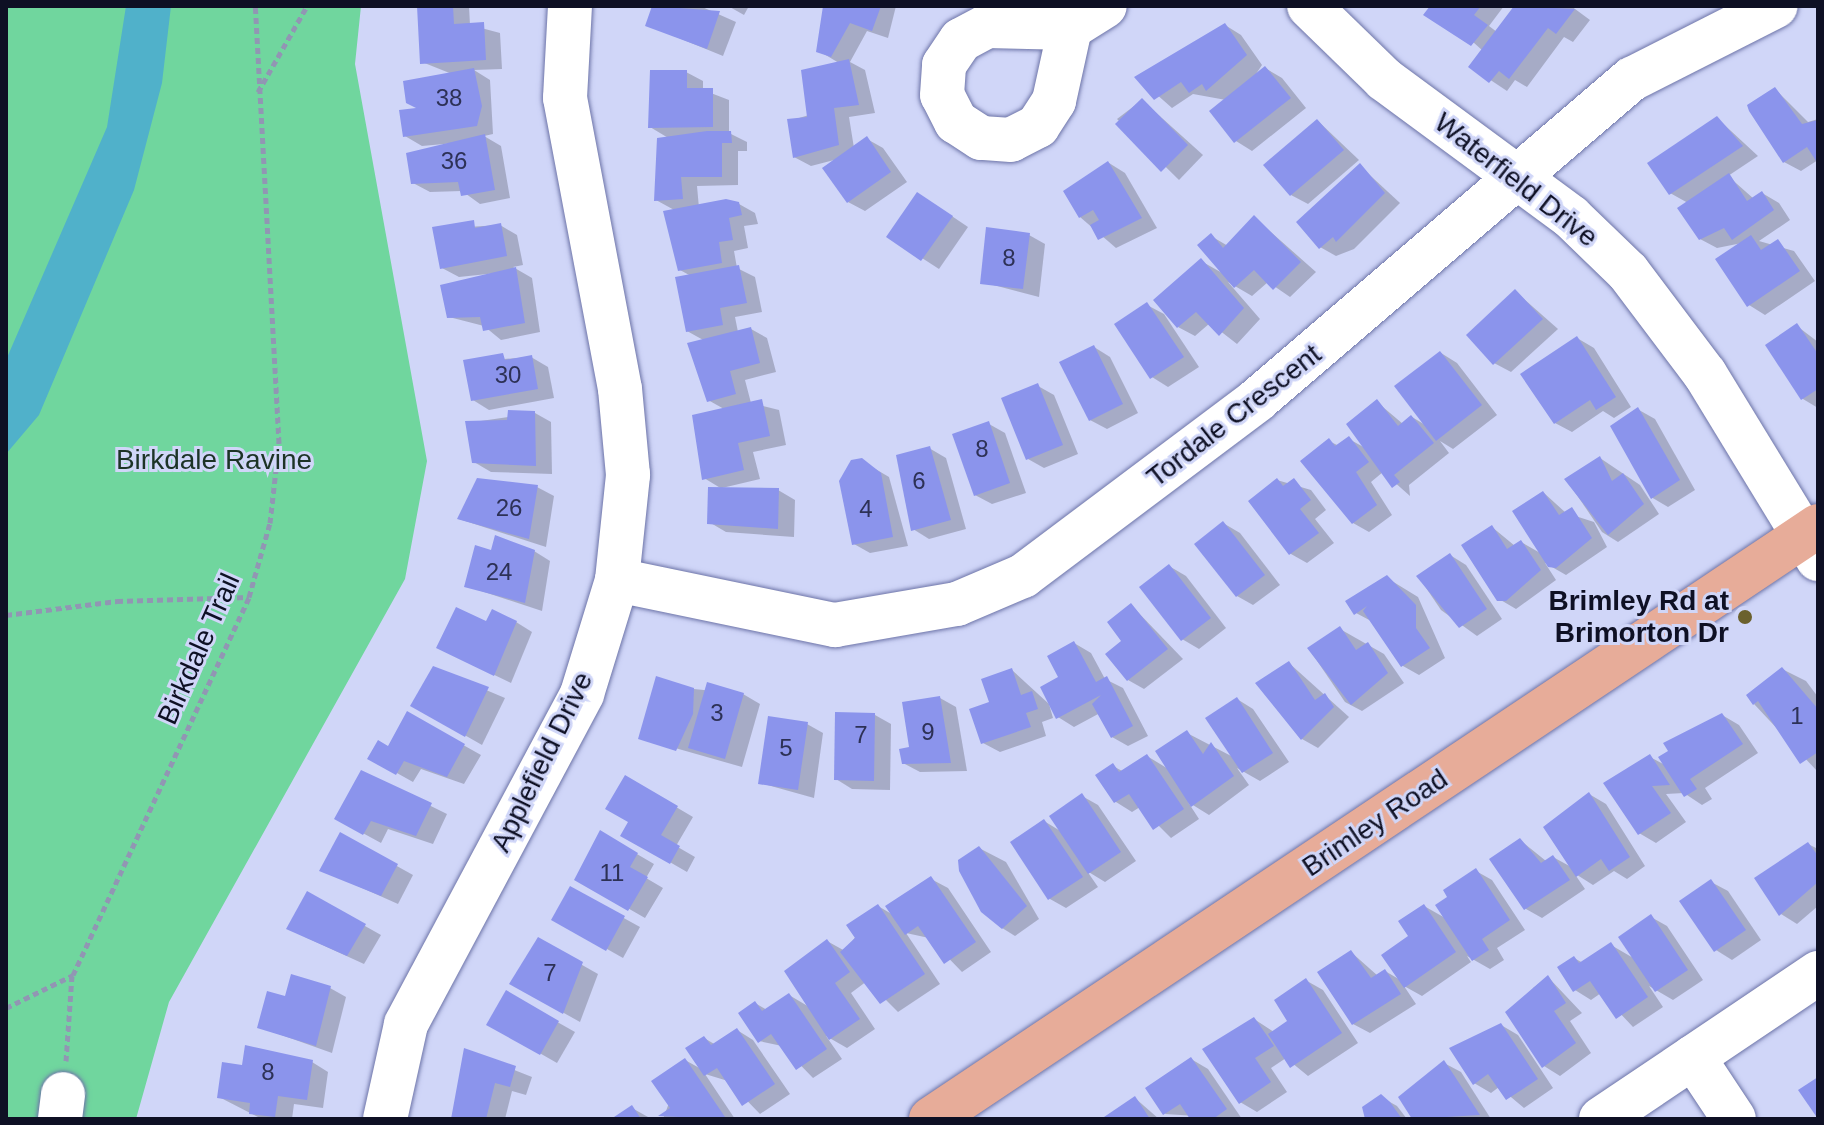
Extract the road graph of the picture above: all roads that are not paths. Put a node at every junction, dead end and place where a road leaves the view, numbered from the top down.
1 (570, 6) edge
2 (1309, 6) edge
3 (1776, 6) edge
4 (1517, 175) junction
5 (1813, 540) edge
6 (617, 580) junction
7 (1818, 973) edge
8 (1693, 1057) junction
9 (385, 1119) edge
10 (931, 1119) edge
11 (1601, 1119) edge
12 (1734, 1119) edge

1 - 6 street, Applefield Drive
2 - 4 street, Waterfield Drive
3 - 4 street, Tordale Crescent
4 - 5 street, Waterfield Drive
4 - 6 street, Tordale Crescent
5 - 10 main road, Brimley Road
6 - 9 street, Applefield Drive
7 - 8 street
8 - 11 street
8 - 12 street

